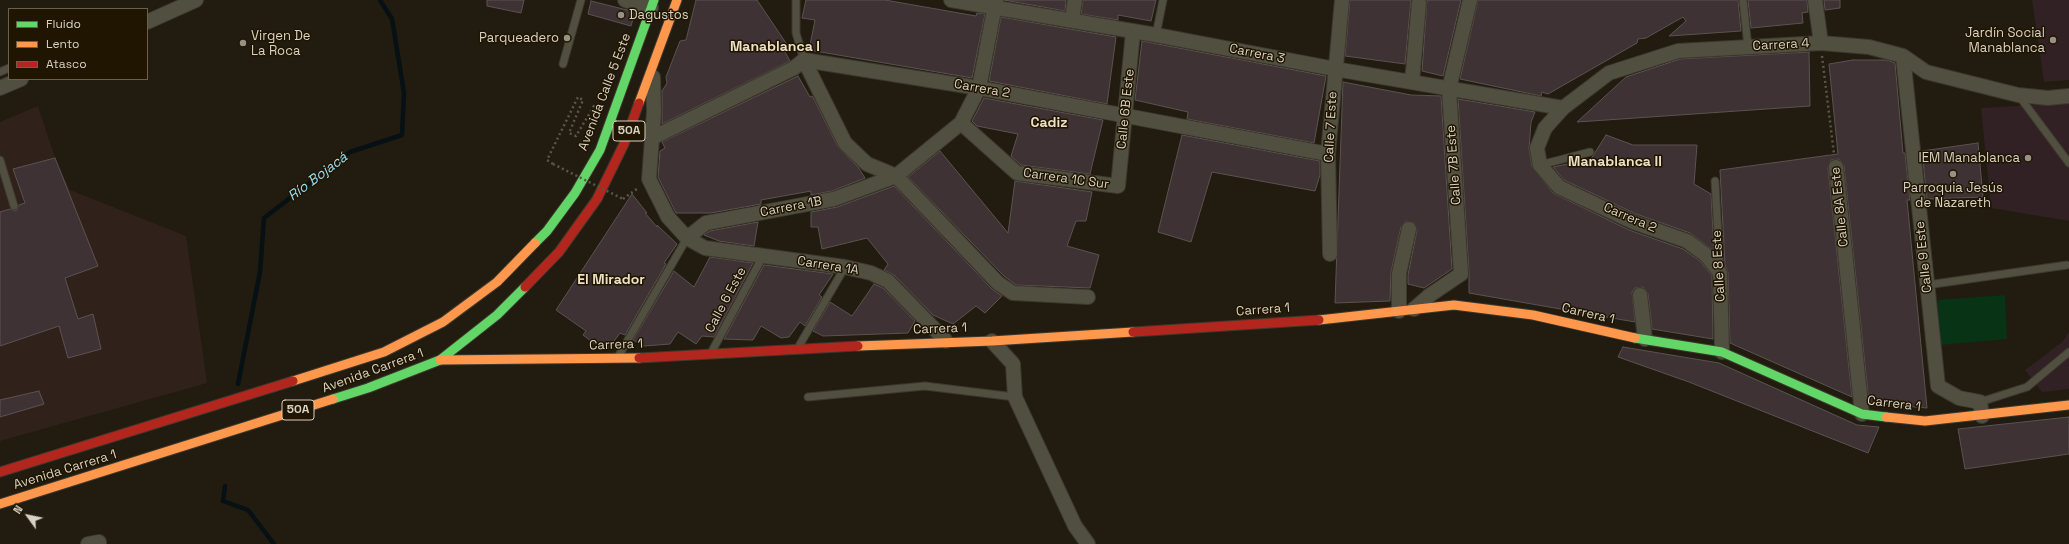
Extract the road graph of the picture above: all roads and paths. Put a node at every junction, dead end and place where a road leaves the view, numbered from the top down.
1 (196, 0) edge
2 (581, 0) edge
3 (625, 0) edge
4 (677, 0) edge
5 (796, 0) edge
6 (951, 0) edge
7 (1075, 0) edge
8 (1163, 0) edge
9 (1342, 0) edge
10 (1470, 0) edge
11 (1743, 0) edge
12 (1815, 0) edge
13 (1419, 3) dead end
14 (653, 4) edge
15 (996, 4) edge
16 (1072, 20) junction
17 (148, 22) edge
18 (1133, 32) junction
19 (1156, 35) junction
20 (1821, 43) junction
21 (1748, 47) junction
22 (1903, 56) junction
23 (804, 60) junction
24 (563, 64) dead end
25 (653, 66) junction
26 (1334, 69) junction
27 (18, 80) edge
28 (1412, 82) junction
29 (0, 88) edge
30 (979, 88) junction
31 (1449, 89) junction
32 (2018, 95) junction
33 (2069, 96) edge
34 (1563, 108) junction
35 (612, 115) junction
36 (1126, 116) junction
37 (961, 123) junction
38 (652, 138) junction
39 (1590, 152) dead end
40 (1328, 154) junction
41 (0, 160) edge
42 (2069, 163) edge
43 (1540, 164) junction
44 (1836, 167) joint
45 (896, 176) junction
46 (1715, 181) dead end
47 (1118, 186) joint
48 (623, 199) dead end
49 (14, 206) dead end
50 (1409, 229) dead end
51 (547, 231) joint
52 (687, 238) junction
53 (1330, 254) dead end
54 (763, 256) junction
55 (2067, 265) dead end
56 (845, 267) junction
57 (1720, 273) junction
58 (1927, 285) junction
59 (1640, 295) dead end
60 (1088, 297) dead end
61 (1414, 309) junction
62 (1399, 311) junction
63 (1645, 339) junction
64 (946, 341) junction
65 (992, 341) junction
66 (798, 348) junction
67 (1722, 352) junction
68 (2069, 352) edge
69 (710, 355) junction
70 (617, 359) junction
71 (440, 360) junction
72 (808, 397) dead end
73 (1015, 397) junction
74 (1980, 402) junction
75 (2069, 405) edge
76 (1862, 414) junction
77 (1982, 416) junction
78 (0, 472) edge
79 (0, 504) edge
80 (1088, 544) edge

1 - 17 street
2 - 24 lane
3 - 14 street
4 - 25 main road, 50A
5 - 23 lane
6 - 15 street, Carrera 3
7 - 16 street
8 - 19 lane
9 - 26 street, Calle 7 Este
10 - 31 street, Calle 7B Este
11 - 21 lane
12 - 20 street
13 - 28 street
14 - 35 main road, Avenida Calle 5 Este / 50A
15 - 16 street, Carrera 3
15 - 30 street, Carrera 1B
16 - 18 street, Carrera 3
18 - 19 street, Carrera 3
18 - 36 street, Calle 6B Este
19 - 26 street, Carrera 3
20 - 21 street, Carrera 4
20 - 22 street, Carrera 4
20 - 44 path, Calle 8A Este
21 - 34 street, Carrera 4
22 - 32 street, Carrera 4
22 - 58 street, Calle 9 Este
23 - 30 street, Carrera 2
23 - 38 street
23 - 45 street
25 - 38 street, Carrera 1A
25 - 71 main road, Avenida Carrera 1 / 50A
26 - 28 street, Carrera 3
26 - 40 street, Calle 7 Este
27 - 29 street
28 - 31 street, Carrera 3
30 - 36 street, Carrera 2
30 - 37 street, Carrera 1B
31 - 34 street, Carrera 3
31 - 61 street, Calle 7B Este
32 - 33 street, Carrera 4
32 - 42 lane
34 - 43 street, Carrera 4
35 - 48 path, bridge
35 - 51 main road, Avenida Calle 5 Este / 50A
36 - 40 street, Carrera 2
36 - 47 street, Calle 6B Este
37 - 45 street, Carrera 1B
37 - 47 street, Carrera 1C Sur
38 - 52 street, Carrera 1A
39 - 43 lane
40 - 53 street, Calle 7 Este
41 - 49 lane
43 - 57 street, Carrera 2
44 - 76 street, Calle 8A Este
45 - 52 street, Carrera 1B
45 - 60 street
46 - 57 lane, Calle 8 Este
50 - 62 street
51 - 78 main road, Avenida Carrera 1 / 50A
52 - 54 street, Carrera 1A
52 - 70 lane
54 - 56 street, Carrera 1A
54 - 69 lane, Calle 6 Este
55 - 58 lane
56 - 64 street, Carrera 1A
56 - 66 lane
57 - 67 street, Calle 8 Este
58 - 74 street, Calle 9 Este
59 - 63 street
61 - 62 main road, Carrera 1
61 - 63 main road, Carrera 1
62 - 65 main road, Carrera 1
63 - 67 main road, Carrera 1
64 - 65 main road, Carrera 1
64 - 66 main road, Carrera 1
65 - 73 street
66 - 69 main road, Carrera 1
67 - 76 main road, Carrera 1
68 - 74 lane
69 - 70 main road, Carrera 1
70 - 71 main road, Carrera 1
71 - 79 main road, Avenida Carrera 1 / 50A
72 - 73 lane
73 - 80 street
74 - 77 street
75 - 77 main road, Carrera 1
76 - 77 main road, Carrera 1

